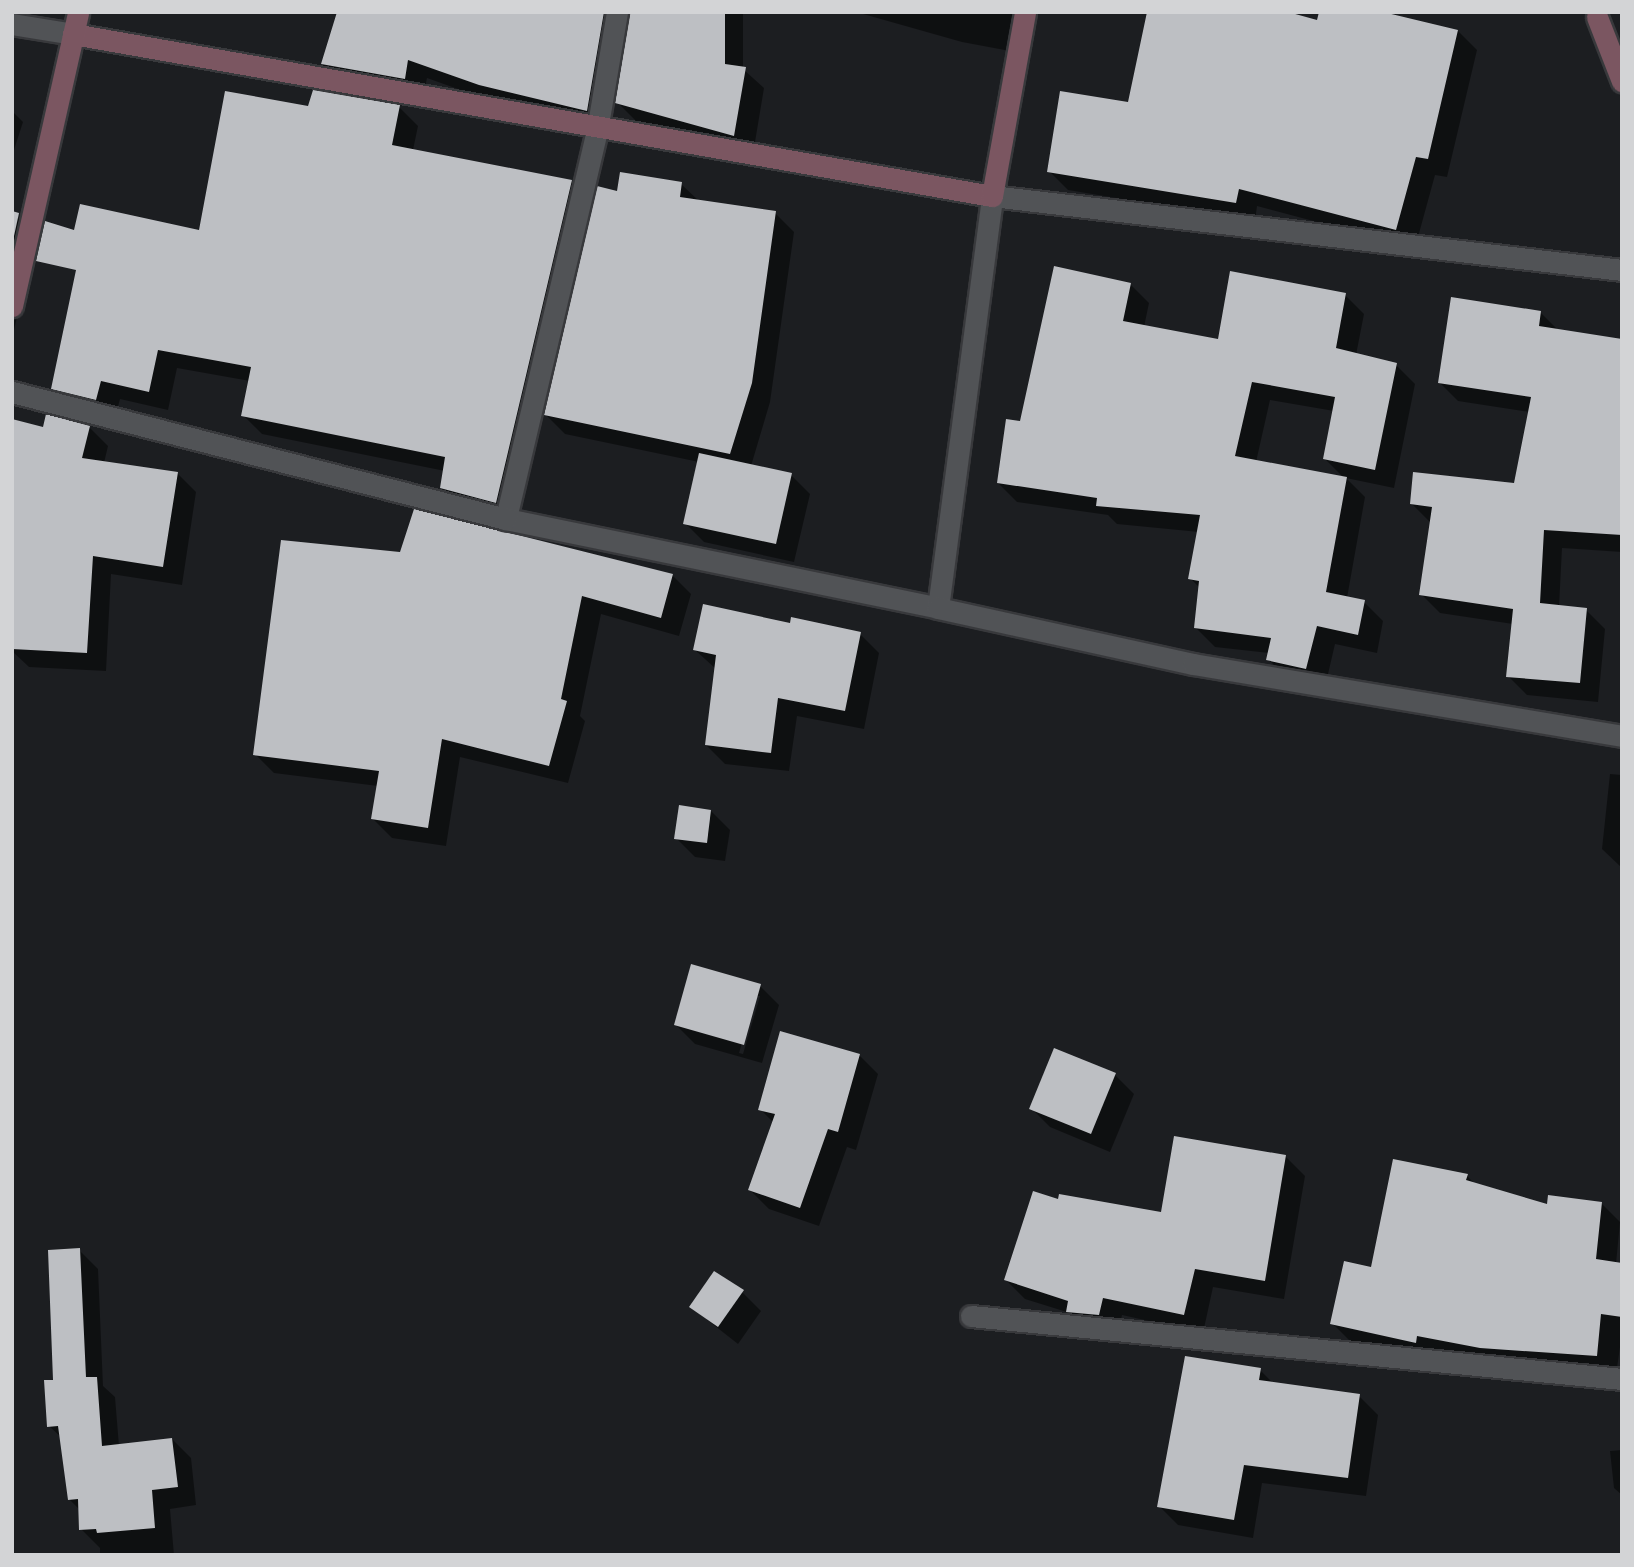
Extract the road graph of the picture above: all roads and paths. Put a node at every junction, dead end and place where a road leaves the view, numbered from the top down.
1 (78, 12) edge
2 (617, 12) edge
3 (1025, 12) edge
4 (1591, 14) edge
5 (12, 24) edge
6 (73, 34) junction
7 (1622, 80) edge
8 (597, 130) junction
9 (992, 197) junction
10 (1622, 270) edge
11 (12, 306) edge
12 (12, 392) edge
13 (506, 519) junction
14 (938, 608) junction
15 (1622, 736) edge
16 (971, 1316) dead end
17 (1622, 1379) edge

1 - 6 street
2 - 8 street
3 - 9 street
4 - 7 street
5 - 6 street
6 - 8 street
6 - 11 street
8 - 9 street
8 - 13 street
9 - 10 street
9 - 14 street
12 - 13 street
13 - 14 street
14 - 15 street
16 - 17 street

